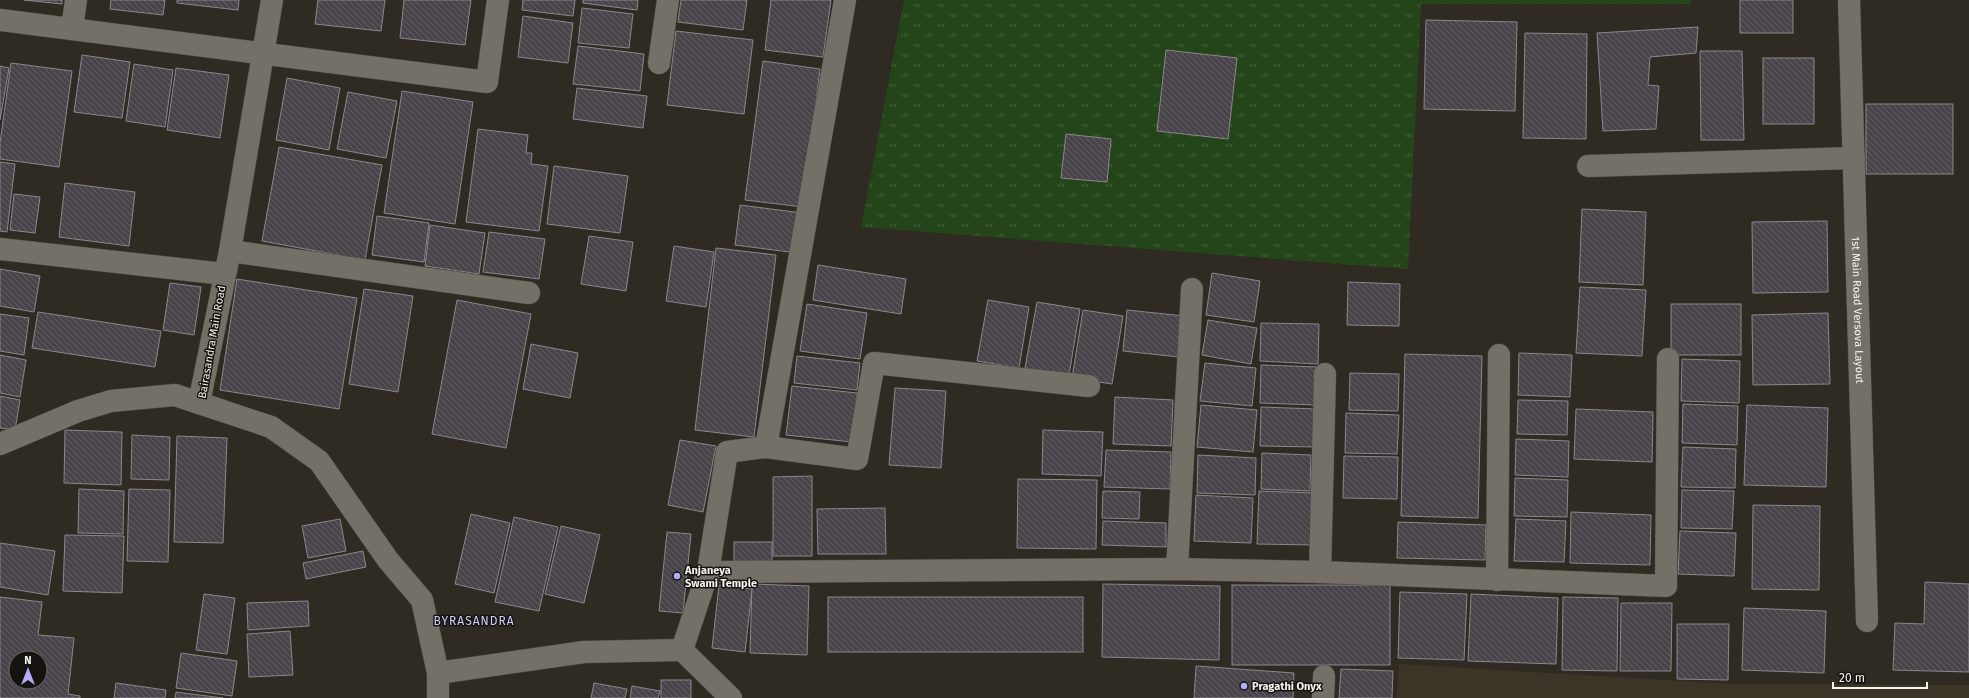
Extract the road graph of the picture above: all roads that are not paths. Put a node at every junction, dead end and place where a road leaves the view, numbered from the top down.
1 (76, 0) edge
2 (272, 0) edge
3 (498, 0) edge
4 (668, 0) edge
5 (845, 0) edge
6 (1849, 0) edge
7 (0, 20) edge
8 (72, 29) junction
9 (264, 54) junction
10 (659, 63) dead end
11 (1854, 158) junction
12 (1588, 166) dead end
13 (0, 249) edge
14 (230, 251) junction
15 (224, 274) junction
16 (1192, 288) dead end
17 (529, 293) dead end
18 (1499, 355) dead end
19 (1668, 359) dead end
20 (1325, 374) dead end
21 (1089, 386) dead end
22 (199, 403) junction
23 (0, 444) edge
24 (766, 447) junction
25 (1177, 569) junction
26 (708, 572) junction
27 (1320, 572) junction
28 (1497, 580) junction
29 (1867, 621) dead end
30 (682, 650) junction
31 (438, 673) junction
32 (1324, 676) dead end
33 (438, 698) edge
34 (731, 698) edge
35 (1323, 698) edge

1 - 8 street
2 - 9 street, Bairasandra Main Road
3 - 9 street
4 - 10 street
5 - 24 street
6 - 11 street, 1st Main Road Versova Layout
7 - 8 street
8 - 9 street
9 - 14 street, Bairasandra Main Road
11 - 12 street
11 - 29 street, 1st Main Road Versova Layout
13 - 15 street
14 - 15 street, Bairasandra Main Road
14 - 17 street
15 - 22 street, Bairasandra Main Road
16 - 25 street
18 - 28 street
19 - 28 street
20 - 27 street
21 - 24 street
22 - 23 street
22 - 31 street, Bairasandra Main Road
24 - 26 street
25 - 26 street
25 - 27 street
26 - 30 street
27 - 28 street
30 - 31 street
30 - 34 street
31 - 33 street, Bairasandra Main Road
32 - 35 street

